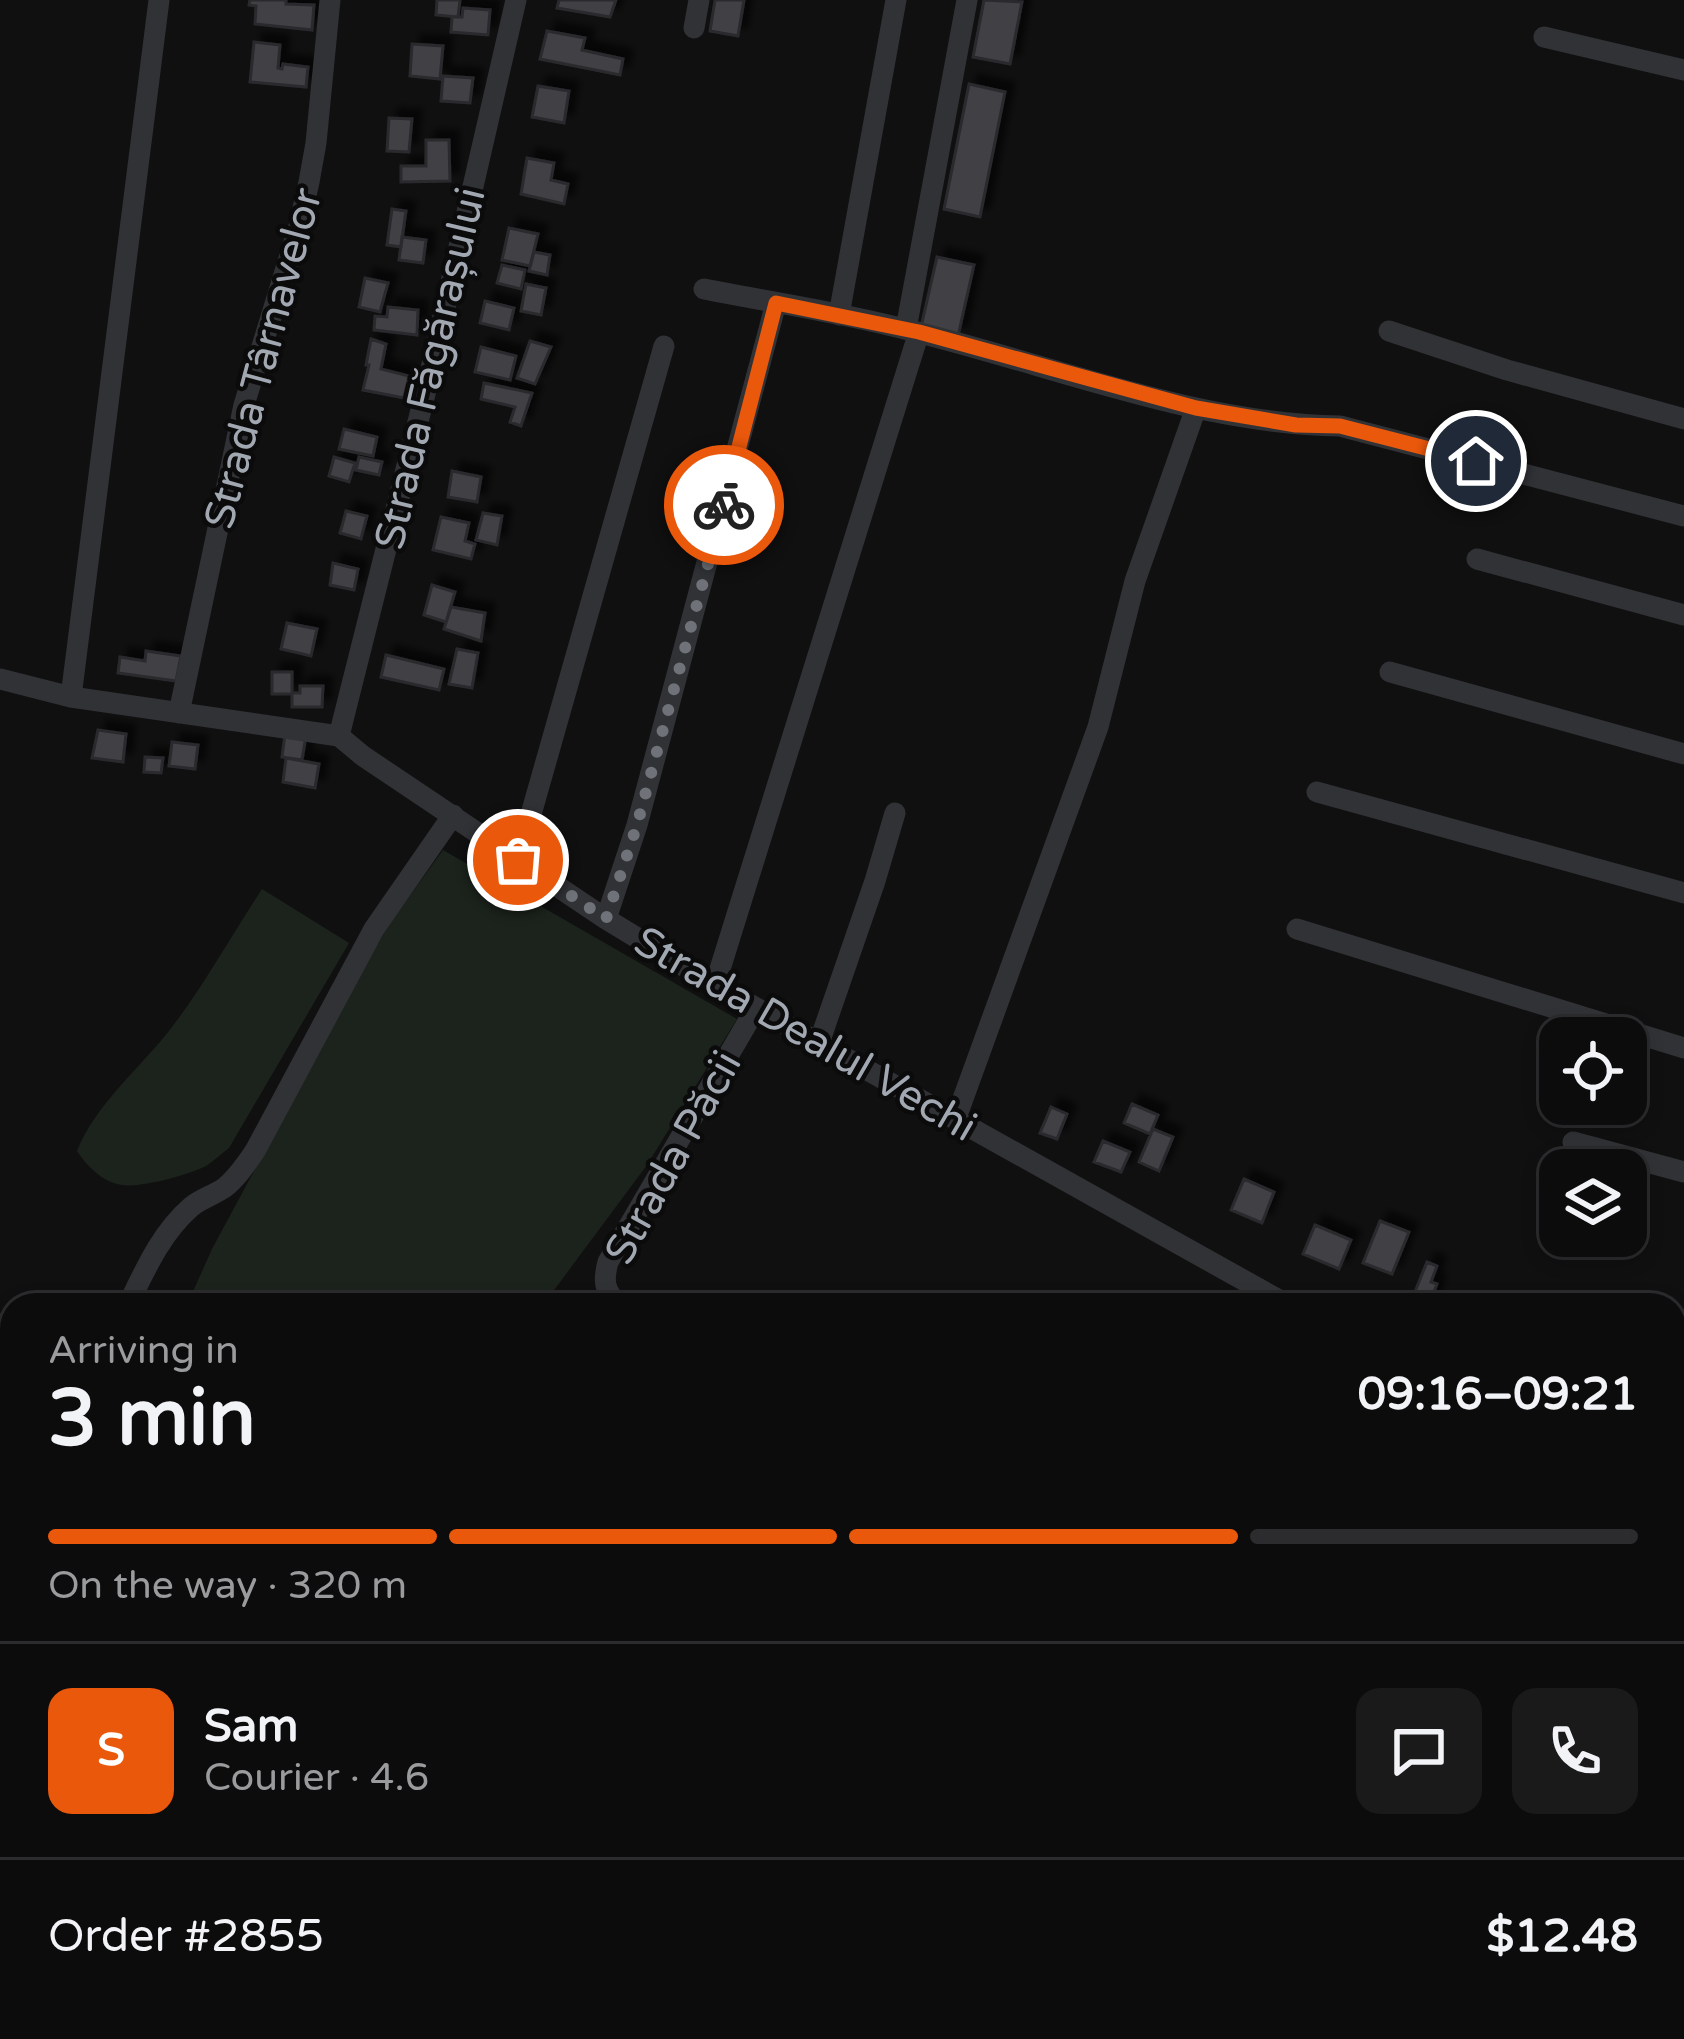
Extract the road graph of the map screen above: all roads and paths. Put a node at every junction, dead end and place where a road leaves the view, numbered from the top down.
1 (160, 0) edge
2 (331, 0) edge
3 (516, 0) edge
4 (699, 0) edge
5 (896, 0) edge
6 (967, 0) edge
7 (694, 28) dead end
8 (1544, 37) dead end
9 (1684, 70) edge
10 (704, 289) dead end
11 (776, 303) junction
12 (839, 315) junction
13 (912, 331) junction
14 (1389, 331) dead end
15 (664, 346) dead end
16 (1196, 408) junction
17 (1684, 418) edge
18 (1684, 516) edge
19 (1477, 559) dead end
20 (1684, 615) edge
21 (1390, 672) dead end
22 (0, 679) edge
23 (71, 697) junction
24 (179, 713) junction
25 (339, 736) junction
26 (1684, 754) edge
27 (1317, 791) dead end
28 (895, 813) dead end
29 (454, 815) junction
30 (518, 860) junction
31 (1684, 893) edge
32 (606, 919) junction
33 (1297, 929) dead end
34 (715, 985) junction
35 (756, 1008) junction
36 (819, 1043) junction
37 (1684, 1048) edge
38 (956, 1118) junction
39 (1573, 1142) dead end
40 (1684, 1172) edge
41 (134, 1293) edge
42 (607, 1293) edge
43 (1267, 1293) edge

1 - 23 street
2 - 24 street, Strada Târnavelor
3 - 25 street, Strada Făgărașului
4 - 7 street
5 - 12 street
6 - 13 street
8 - 9 street
10 - 11 street
11 - 12 street
11 - 32 street
12 - 13 street
13 - 16 street
13 - 34 street
14 - 17 street
15 - 30 street
16 - 18 street
16 - 38 street
19 - 20 street
21 - 26 street
22 - 23 street
23 - 24 street
24 - 25 street
25 - 29 street, Strada Dealul Vechi
27 - 31 street
28 - 36 street
29 - 30 street, Strada Dealul Vechi
29 - 41 street
30 - 32 street, Strada Dealul Vechi
32 - 34 street, Strada Dealul Vechi
33 - 37 street
34 - 35 street, Strada Dealul Vechi
35 - 36 street, Strada Dealul Vechi
35 - 42 street, Strada Păcii
36 - 38 street, Strada Dealul Vechi
38 - 43 street, Strada Dealul Vechi
39 - 40 street

